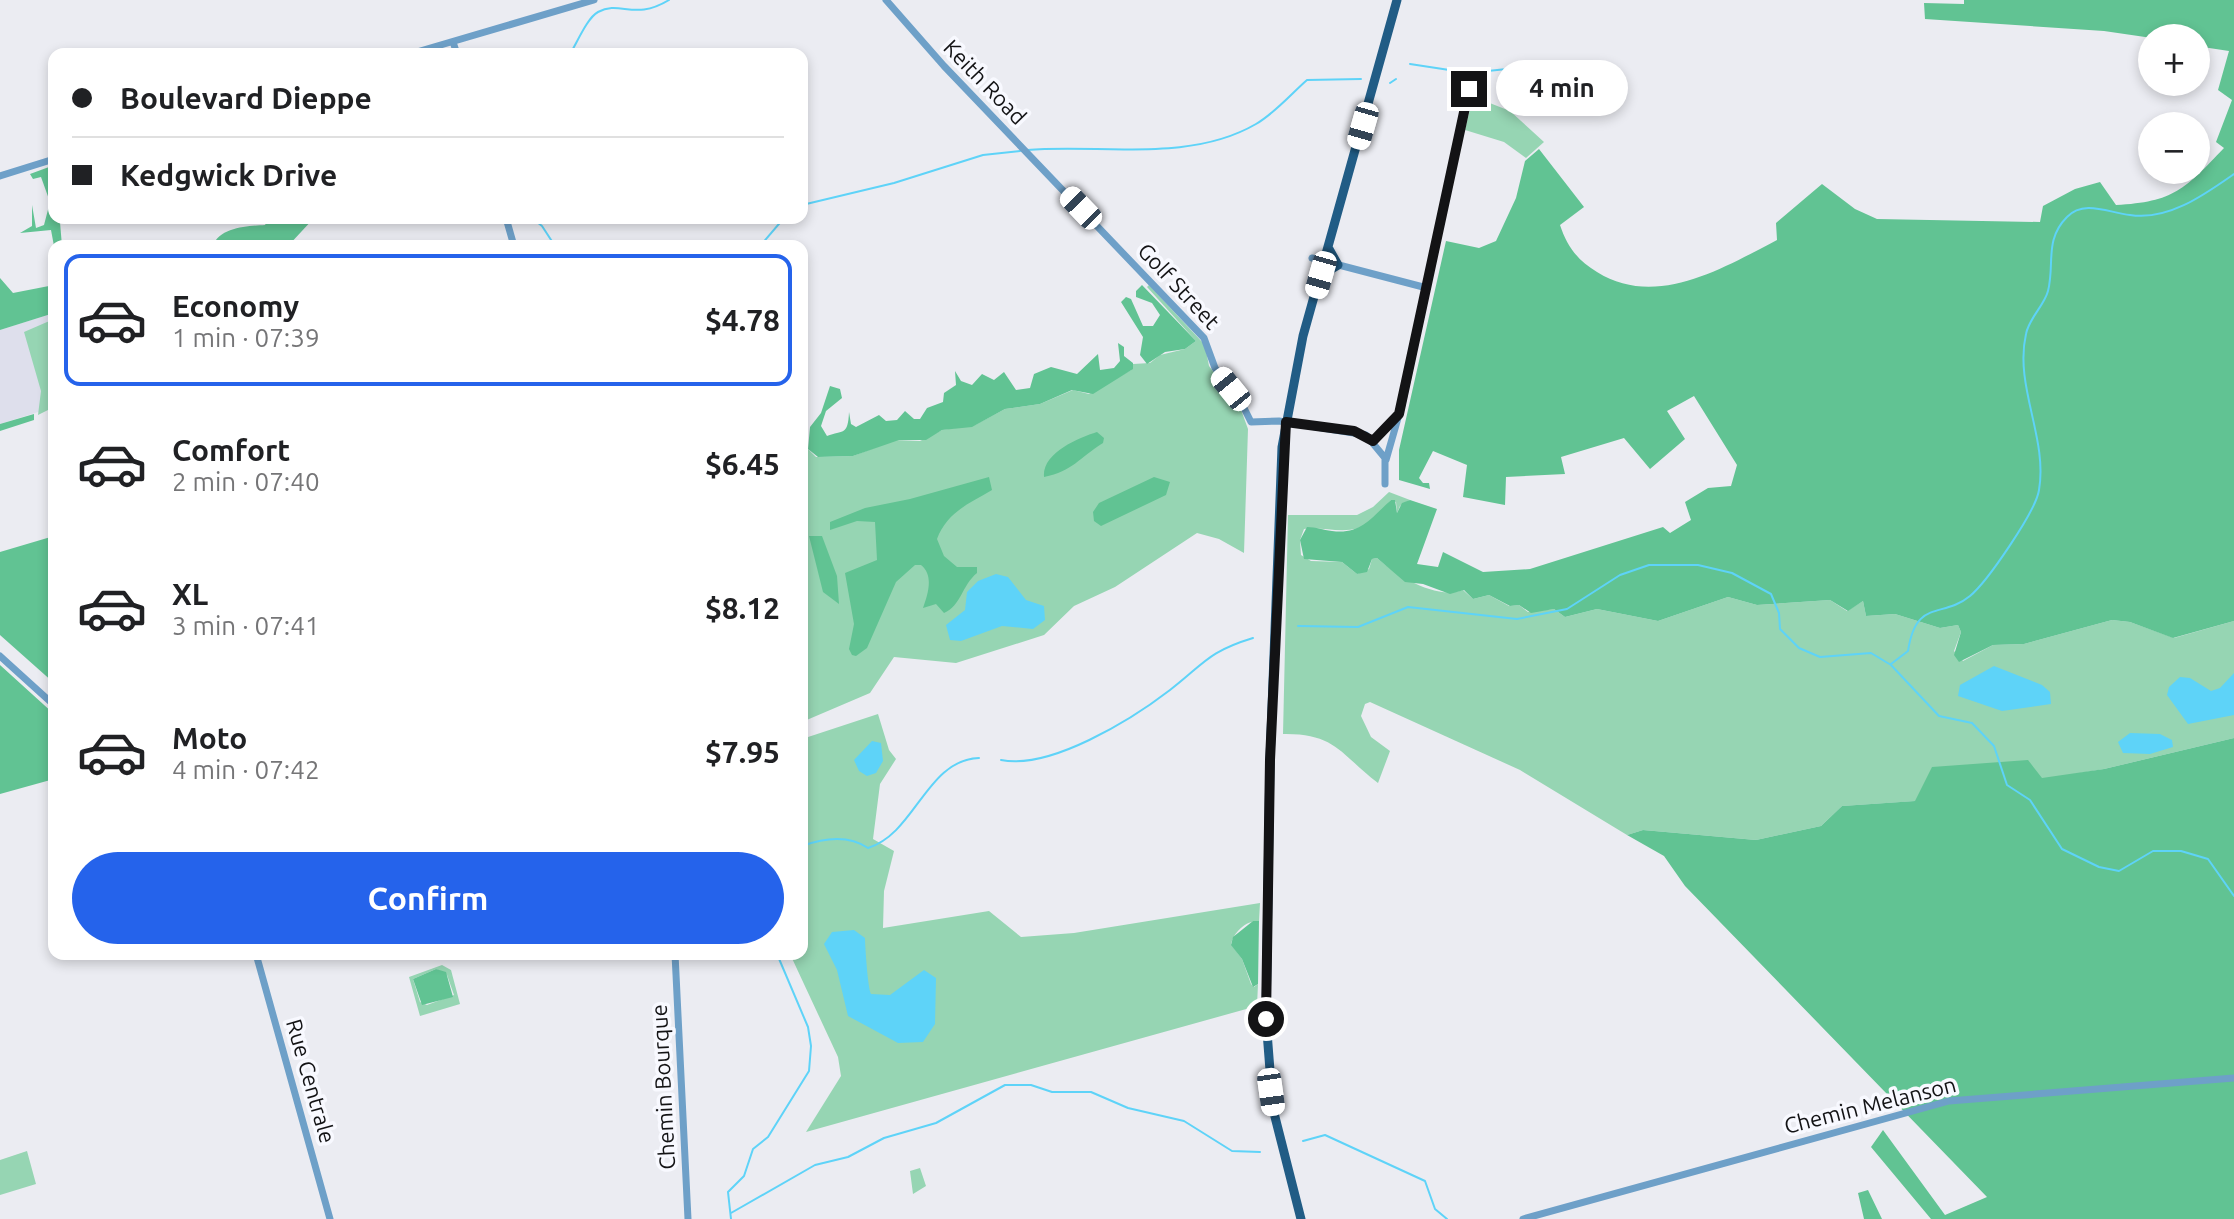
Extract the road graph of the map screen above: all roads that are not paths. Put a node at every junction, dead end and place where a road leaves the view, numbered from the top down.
1 (594, 0) edge
2 (886, 0) edge
3 (1397, 0) edge
4 (453, 42) junction
5 (432, 48) edge
6 (455, 48) edge
7 (1469, 89) dead end
8 (48, 161) edge
9 (0, 176) edge
10 (1061, 187) joint
11 (1329, 249) junction
12 (1312, 258) dead end
13 (1325, 261) junction
14 (1338, 265) junction
15 (1321, 275) junction
16 (1427, 288) junction
17 (1399, 414) junction
18 (1286, 422) junction
19 (1373, 441) junction
20 (1386, 462) junction
21 (1385, 484) dead end
22 (0, 656) edge
23 (48, 700) edge
24 (258, 960) edge
25 (675, 960) edge
26 (2234, 1078) edge
27 (330, 1219) edge
28 (688, 1219) edge
29 (1301, 1219) edge
30 (1523, 1219) edge

1 - 4 street
2 - 10 street, Keith Road
3 - 11 main road
4 - 5 street
4 - 6 street
7 - 16 street
8 - 9 street
10 - 18 street, Golf Street
11 - 13 main road
11 - 14 main road
12 - 13 street
13 - 14 street
13 - 15 main road
14 - 15 main road
14 - 16 street
15 - 18 main road
16 - 17 street
17 - 19 street
17 - 20 street
18 - 19 street
18 - 29 main road
19 - 20 street
20 - 21 street
22 - 23 street
24 - 27 street, Rue Centrale
25 - 28 street, Chemin Bourque
26 - 30 street, Chemin Melanson

